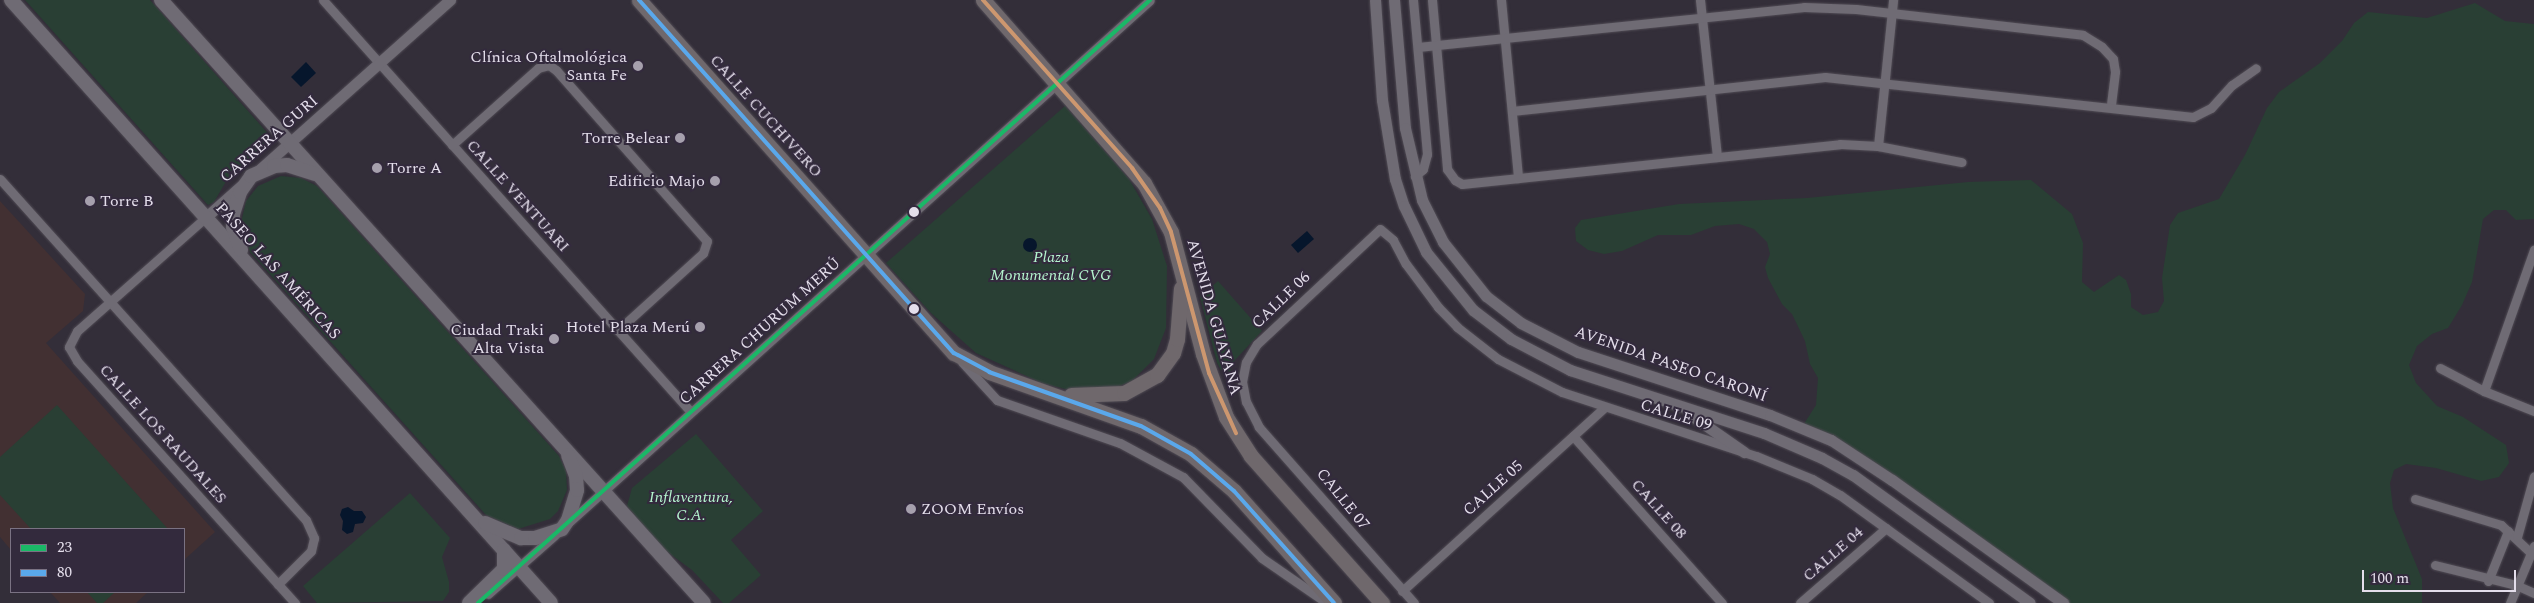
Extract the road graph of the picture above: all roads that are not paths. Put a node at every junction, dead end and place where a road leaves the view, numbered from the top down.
1 (11, 0) edge
2 (161, 0) edge
3 (323, 0) edge
4 (450, 0) edge
5 (639, 0) edge
6 (983, 0) edge
7 (1150, 0) edge
8 (1375, 0) edge
9 (1394, 0) edge
10 (1413, 0) edge
11 (1432, 0) edge
12 (1501, 0) edge
13 (1700, 0) edge
14 (1893, 0) edge
15 (1890, 13) junction
16 (1704, 18) junction
17 (1505, 38) junction
18 (1436, 45) junction
19 (1418, 47) junction
20 (379, 63) junction
21 (2256, 68) dead end
22 (1884, 82) junction
23 (1057, 84) junction
24 (1712, 89) junction
25 (2111, 107) junction
26 (1512, 111) junction
27 (290, 143) junction
28 (452, 145) junction
29 (1878, 146) junction
30 (1717, 157) junction
31 (1961, 162) dead end
32 (251, 176) junction
33 (1415, 176) junction
34 (1518, 178) junction
35 (0, 179) edge
36 (328, 183) junction
37 (206, 217) junction
38 (1380, 229) joint
39 (2534, 250) edge
40 (866, 255) junction
41 (248, 264) junction
42 (1180, 265) junction
43 (109, 303) junction
44 (618, 330) junction
45 (954, 353) junction
46 (2440, 368) dead end
47 (1040, 389) junction
48 (2484, 391) junction
49 (1665, 402) junction
50 (1605, 407) junction
51 (2534, 411) edge
52 (691, 412) junction
53 (1251, 413) joint
54 (556, 435) junction
55 (1573, 436) junction
56 (1744, 452) junction
57 (2534, 476) edge
58 (605, 490) junction
59 (2415, 499) dead end
60 (470, 512) junction
61 (1886, 528) junction
62 (562, 529) junction
63 (2508, 531) junction
64 (2517, 537) junction
65 (2532, 549) edge
66 (504, 550) junction
67 (2435, 565) dead end
68 (518, 566) junction
69 (2488, 580) junction
70 (278, 584) junction
71 (2516, 585) junction
72 (1402, 591) junction
73 (2534, 593) edge
74 (295, 603) edge
75 (469, 603) edge
76 (478, 603) edge
77 (551, 603) edge
78 (704, 603) edge
79 (1327, 603) edge
80 (1334, 603) edge
81 (1382, 603) edge
82 (1414, 603) edge
83 (1722, 603) edge
84 (1800, 603) edge
85 (1989, 603) edge
86 (2030, 603) edge
87 (2062, 603) edge
88 (2510, 603) edge

1 - 37 main road, PASEO LAS AMÉRICAS
2 - 27 main road
3 - 20 street, CALLE VENTUARI
4 - 20 street, CARRERA GURI
5 - 40 main road, CALLE CUCHIVERO
6 - 23 main road, AVENIDA GUAYANA
7 - 23 street, CARRERA CHURUM MERÚ
8 - 49 street
9 - 33 street, AVENIDA PASEO CARONÍ
10 - 19 street
11 - 18 street
12 - 17 street
13 - 16 street
14 - 15 street
15 - 16 street
15 - 22 street
15 - 25 street
16 - 17 street
16 - 24 street
17 - 18 street
17 - 26 street
18 - 19 street
18 - 34 street
19 - 33 street
20 - 27 street, CARRERA GURI
20 - 28 street, CALLE VENTUARI
21 - 25 street
22 - 24 street
22 - 25 street
22 - 29 street
23 - 40 street, CARRERA CHURUM MERÚ
23 - 42 main road, AVENIDA GUAYANA
24 - 26 street
24 - 30 street
26 - 34 street
27 - 32 street, CARRERA GURI
27 - 36 main road
28 - 44 street, CALLE VENTUARI
28 - 44 street
29 - 30 street
29 - 31 street
30 - 34 street
32 - 36 main road
32 - 37 street, CARRERA GURI
32 - 41 main road
33 - 87 street, AVENIDA PASEO CARONÍ
35 - 43 street
36 - 54 main road
37 - 41 main road, PASEO LAS AMÉRICAS
37 - 43 street, CARRERA GURI
38 - 50 street, CALLE 09
38 - 53 street, CALLE 06
39 - 48 street
40 - 45 main road
40 - 52 street, CARRERA CHURUM MERÚ
41 - 60 main road, PASEO LAS AMÉRICAS
42 - 47 main road
42 - 81 main road, AVENIDA GUAYANA
43 - 70 street
43 - 70 street, CALLE LOS RAUDALES
44 - 52 street, CALLE VENTUARI
45 - 47 main road
45 - 79 street
46 - 48 street
47 - 80 main road
48 - 51 street
49 - 56 street
49 - 86 street
50 - 55 street, CALLE 05
50 - 56 street, CALLE 09
52 - 58 street, CARRERA CHURUM MERÚ
53 - 72 street, CALLE 07
54 - 58 main road
54 - 62 main road
55 - 72 street, CALLE 05
55 - 83 street, CALLE 08
56 - 61 street, CALLE 09
57 - 64 street
58 - 62 street, CARRERA CHURUM MERÚ
58 - 78 main road
59 - 63 street
60 - 62 main road
60 - 66 main road, PASEO LAS AMÉRICAS
61 - 84 street, CALLE 04
61 - 85 street, CALLE 09
62 - 68 street, CARRERA CHURUM MERÚ
63 - 64 street
63 - 69 street
64 - 65 street
65 - 71 street
66 - 68 main road, PASEO LAS AMÉRICAS
66 - 75 main road
67 - 69 street
68 - 76 street, CARRERA CHURUM MERÚ
68 - 77 main road, PASEO LAS AMÉRICAS
69 - 71 street
70 - 74 street, CALLE LOS RAUDALES
71 - 73 street
71 - 88 street
72 - 82 street, CALLE 07

